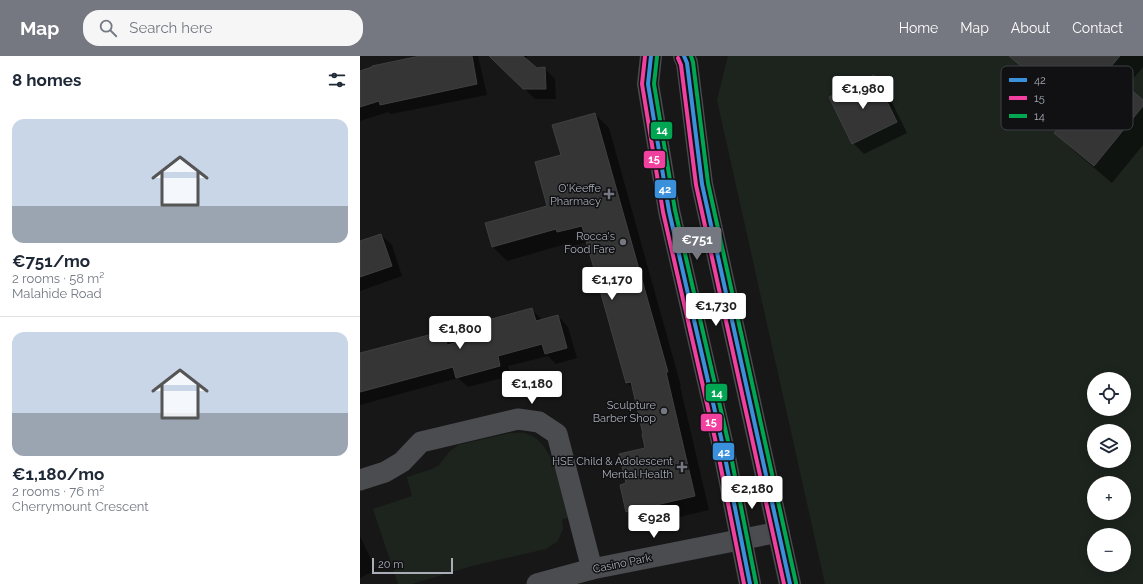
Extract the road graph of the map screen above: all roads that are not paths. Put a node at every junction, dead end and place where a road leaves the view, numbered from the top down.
1 (651, 56) edge
2 (684, 56) edge
3 (360, 480) edge
4 (779, 532) junction
5 (740, 539) junction
6 (592, 569) junction
7 (537, 584) edge
8 (750, 584) edge
9 (790, 584) edge

1 - 5 main road
2 - 4 main road
3 - 6 street
4 - 5 street, Casino Park
4 - 9 main road
5 - 6 street, Casino Park
5 - 8 main road
6 - 7 street, Casino Park

